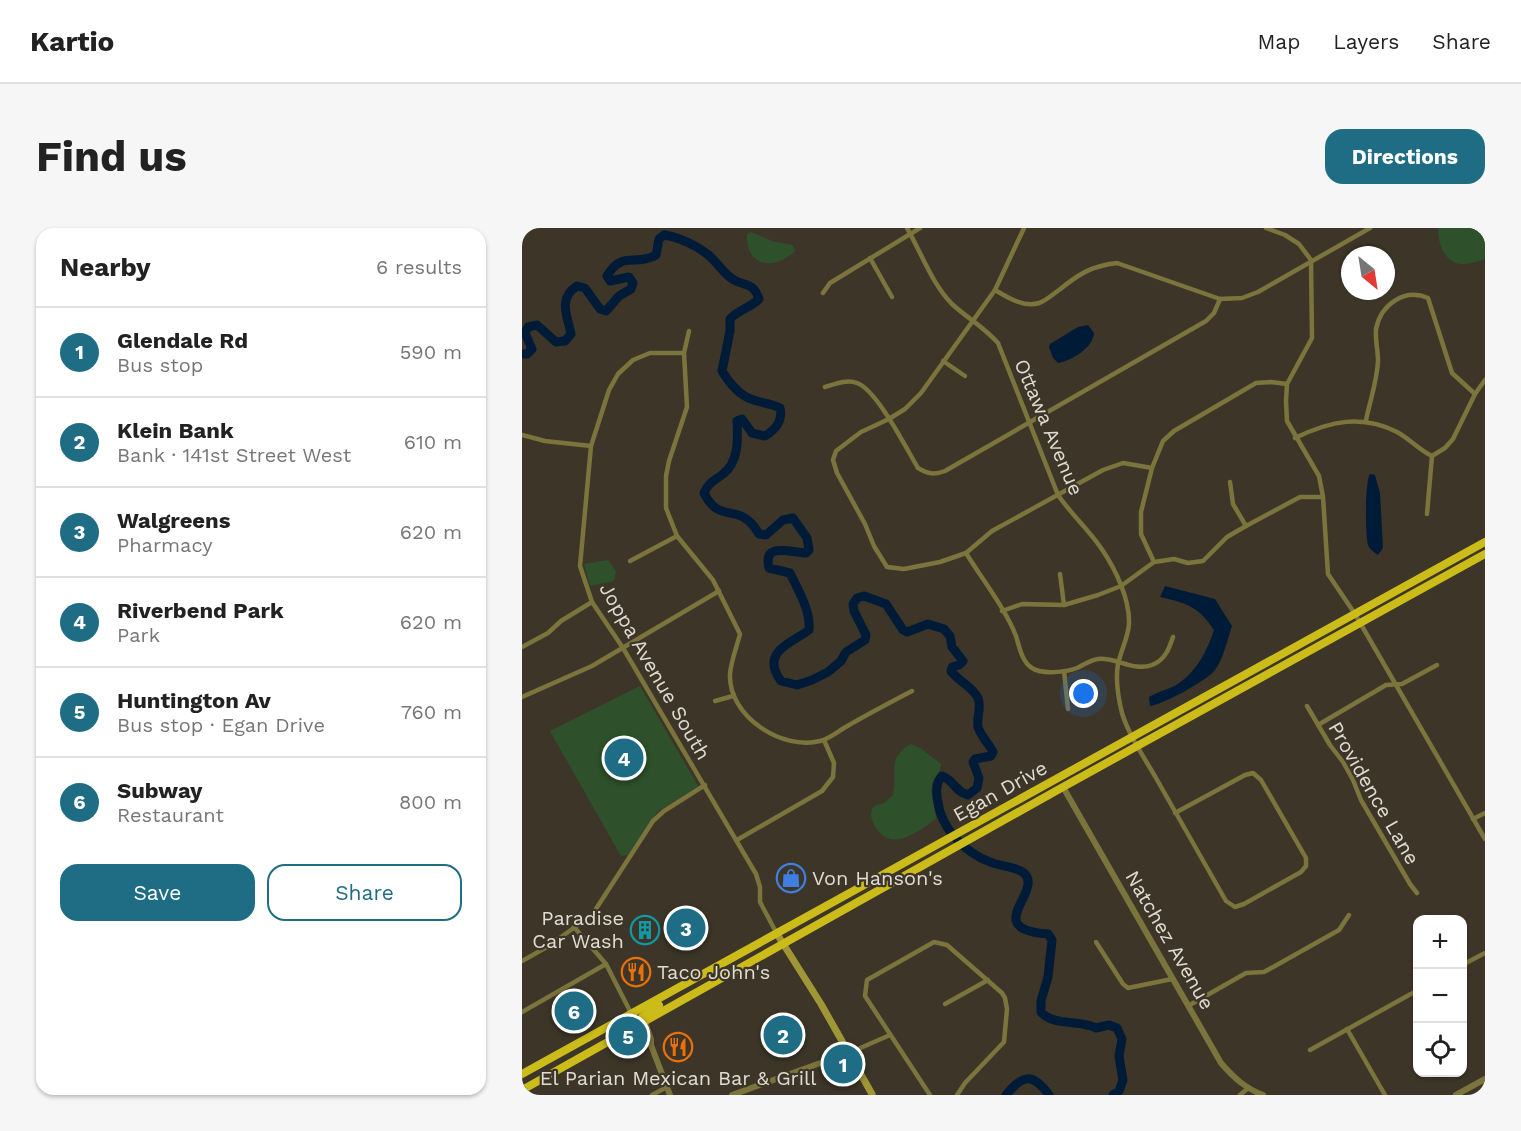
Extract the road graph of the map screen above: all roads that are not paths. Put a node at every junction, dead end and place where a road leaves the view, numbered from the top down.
1 (907, 228) edge
2 (920, 228) edge
3 (1024, 228) edge
4 (1266, 228) edge
5 (1370, 228) edge
6 (910, 234) junction
7 (870, 258) junction
8 (1311, 260) junction
9 (995, 290) junction
10 (823, 293) dead end
11 (892, 297) dead end
12 (1221, 299) junction
13 (974, 320) junction
14 (689, 332) dead end
15 (684, 353) junction
16 (944, 361) junction
17 (964, 376) dead end
18 (1485, 380) edge
19 (1287, 384) junction
20 (825, 387) dead end
21 (1474, 394) junction
22 (889, 420) junction
23 (1366, 420) junction
24 (1029, 422) junction
25 (522, 435) edge
26 (1295, 438) junction
27 (591, 446) junction
28 (1432, 456) junction
29 (1152, 468) junction
30 (1230, 482) dead end
31 (1058, 495) junction
32 (1323, 497) junction
33 (1427, 514) dead end
34 (1246, 526) junction
35 (677, 537) junction
36 (1485, 542) edge
37 (966, 554) junction
38 (1485, 554) edge
39 (630, 561) dead end
40 (1154, 562) junction
41 (1060, 574) dead end
42 (1121, 586) junction
43 (719, 591) junction
44 (592, 602) junction
45 (1064, 604) junction
46 (1002, 611) junction
47 (1355, 614) junction
48 (1360, 623) junction
49 (1173, 637) dead end
50 (522, 647) edge
51 (623, 648) junction
52 (1119, 663) junction
53 (1437, 664) dead end
54 (1064, 671) junction
55 (1396, 685) junction
56 (912, 691) dead end
57 (733, 696) junction
58 (522, 697) edge
59 (715, 700) dead end
60 (1307, 706) dead end
61 (1068, 709) dead end
62 (1318, 725) junction
63 (1132, 736) junction
64 (824, 740) junction
65 (1138, 746) junction
66 (705, 785) junction
67 (1063, 787) junction
68 (1175, 813) junction
69 (1485, 813) edge
70 (1473, 819) junction
71 (1485, 839) edge
72 (737, 840) junction
73 (1417, 893) dead end
74 (1349, 915) dead end
75 (574, 927) junction
76 (777, 934) junction
77 (1095, 942) dead end
78 (783, 943) junction
79 (1485, 952) edge
80 (522, 961) edge
81 (1467, 962) edge
82 (606, 964) junction
83 (710, 971) junction
84 (1172, 979) junction
85 (988, 980) junction
86 (1413, 993) edge
87 (945, 1004) dead end
88 (1188, 1006) junction
89 (522, 1012) edge
90 (632, 1015) junction
91 (642, 1024) junction
92 (1347, 1029) junction
93 (890, 1035) junction
94 (1310, 1050) dead end
95 (849, 1053) junction
96 (561, 1068) junction
97 (522, 1075) edge
98 (1485, 1079) edge
99 (667, 1087) junction
100 (1247, 1089) junction
101 (522, 1090) edge
102 (652, 1095) edge
103 (670, 1095) edge
104 (732, 1095) edge
105 (873, 1095) edge
106 (930, 1095) edge
107 (957, 1095) edge
108 (1240, 1095) edge
109 (1263, 1095) edge
110 (1385, 1095) edge
111 (1456, 1095) edge

1 - 6 street, Ottawa Avenue
2 - 6 street
3 - 9 street
4 - 8 street
5 - 8 street
6 - 7 street
6 - 13 street, Ottawa Avenue
7 - 10 street
7 - 11 street
8 - 12 street
8 - 19 street
9 - 12 street
9 - 13 street
12 - 24 street
13 - 16 street
13 - 24 street, Ottawa Avenue
14 - 15 street
15 - 27 street, Joppa Avenue South
15 - 35 street
16 - 17 street
16 - 22 street
18 - 21 street
19 - 26 street
19 - 29 street
20 - 22 street
21 - 23 street
21 - 28 street
22 - 24 street
22 - 37 street
23 - 26 street
23 - 28 street
24 - 31 street, Ottawa Avenue
25 - 27 street
26 - 32 street
27 - 44 street, Joppa Avenue South
28 - 33 street
29 - 31 street
29 - 40 street
30 - 34 street
31 - 37 street
31 - 42 street, Ottawa Avenue
32 - 34 street
32 - 47 street
34 - 40 street
35 - 39 street
35 - 43 street
36 - 47 highway, Egan Drive
37 - 46 street
38 - 48 highway, Egan Drive
40 - 42 street
41 - 45 street
42 - 45 street
42 - 52 street, Ottawa Avenue
43 - 51 street
43 - 57 street
44 - 50 street
44 - 51 street, Joppa Avenue South
45 - 46 street
46 - 54 street
47 - 48 street
47 - 63 highway, Egan Drive
48 - 55 street
48 - 65 highway, Egan Drive
49 - 52 street
51 - 58 street
51 - 66 street, Joppa Avenue South
52 - 54 street
52 - 63 street, Ottawa Avenue
53 - 55 street
54 - 61 street
55 - 62 street
55 - 70 street
56 - 64 street
57 - 59 street
57 - 64 street
60 - 62 street, Providence Lane
62 - 73 street, Providence Lane
63 - 65 street, Ottawa Avenue
63 - 76 highway, Egan Drive
64 - 72 street
65 - 67 highway, Egan Drive
65 - 68 street, Ottawa Avenue
66 - 72 street, Joppa Avenue South
66 - 75 street
67 - 78 highway, Egan Drive
67 - 84 street, Natchez Avenue
68 - 68 street, Ottawa Avenue
69 - 70 street
70 - 71 street
72 - 76 street, Joppa Avenue South
74 - 88 street
75 - 80 street
75 - 82 street
76 - 78 main road
76 - 83 highway, Egan Drive
77 - 84 street
78 - 91 highway, Egan Drive
78 - 95 main road
79 - 81 street
82 - 89 street
82 - 90 street
83 - 90 highway, Egan Drive
83 - 91 highway
84 - 88 street, Natchez Avenue
85 - 87 street
85 - 93 street
85 - 107 street
86 - 92 street
88 - 100 street, Natchez Avenue
90 - 96 highway
90 - 97 highway, Egan Drive
91 - 96 highway, Egan Drive
91 - 99 street
92 - 94 street
92 - 110 street
93 - 95 street
93 - 106 street
95 - 104 street
95 - 105 main road
96 - 101 highway
98 - 111 street
99 - 102 street
99 - 103 street
100 - 108 street
100 - 109 street, Natchez Avenue

